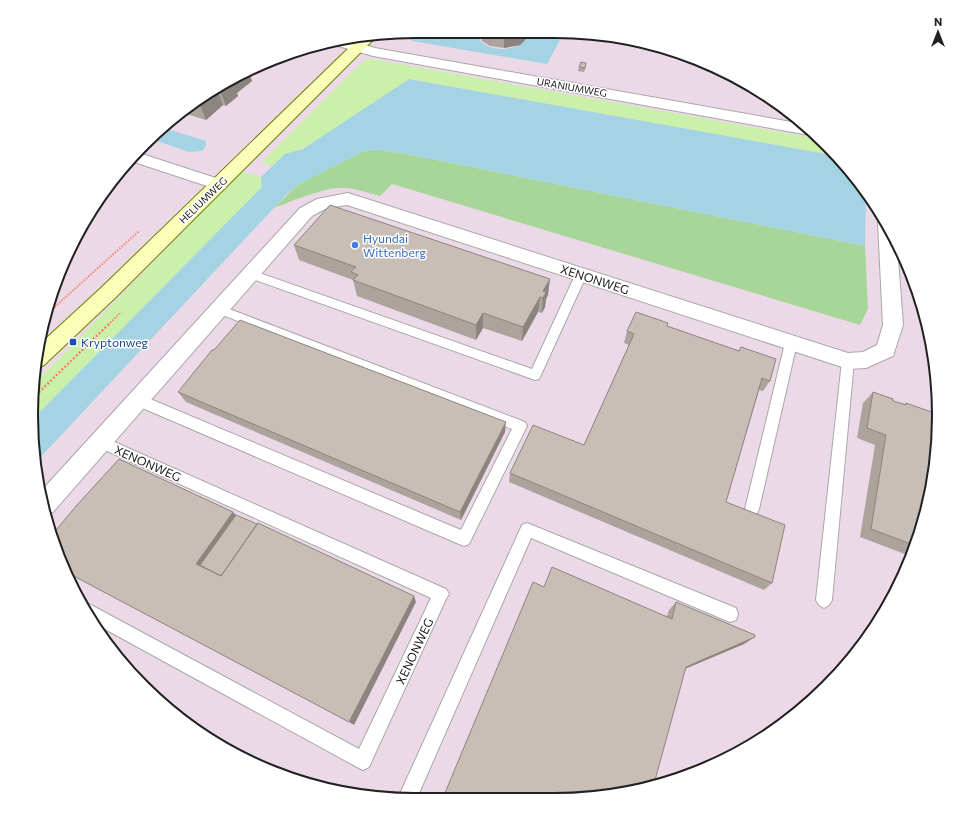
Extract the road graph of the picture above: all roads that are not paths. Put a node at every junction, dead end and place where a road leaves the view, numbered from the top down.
1 (363, 42) edge
2 (798, 128) edge
3 (140, 159) edge
4 (219, 185) junction
5 (888, 240) edge
6 (251, 274) junction
7 (581, 274) junction
8 (220, 309) junction
9 (791, 343) junction
10 (43, 353) edge
11 (848, 361) junction
12 (138, 400) junction
13 (101, 442) junction
14 (48, 500) edge
15 (752, 509) dead end
16 (824, 600) dead end
17 (730, 614) dead end
18 (96, 616) edge
19 (410, 793) edge

1 - 2 street, URANIUMWEG
1 - 4 street, HELIUMWEG
3 - 4 street
4 - 10 street, HELIUMWEG
5 - 11 street, XENONWEG
6 - 7 street, XENONWEG
6 - 7 lane
6 - 8 street, XENONWEG
7 - 9 street, XENONWEG
8 - 12 street, XENONWEG
8 - 12 lane
9 - 11 street, XENONWEG
9 - 15 lane
11 - 16 lane
12 - 13 street, XENONWEG
13 - 14 street, XENONWEG
13 - 18 lane, XENONWEG
17 - 19 lane

